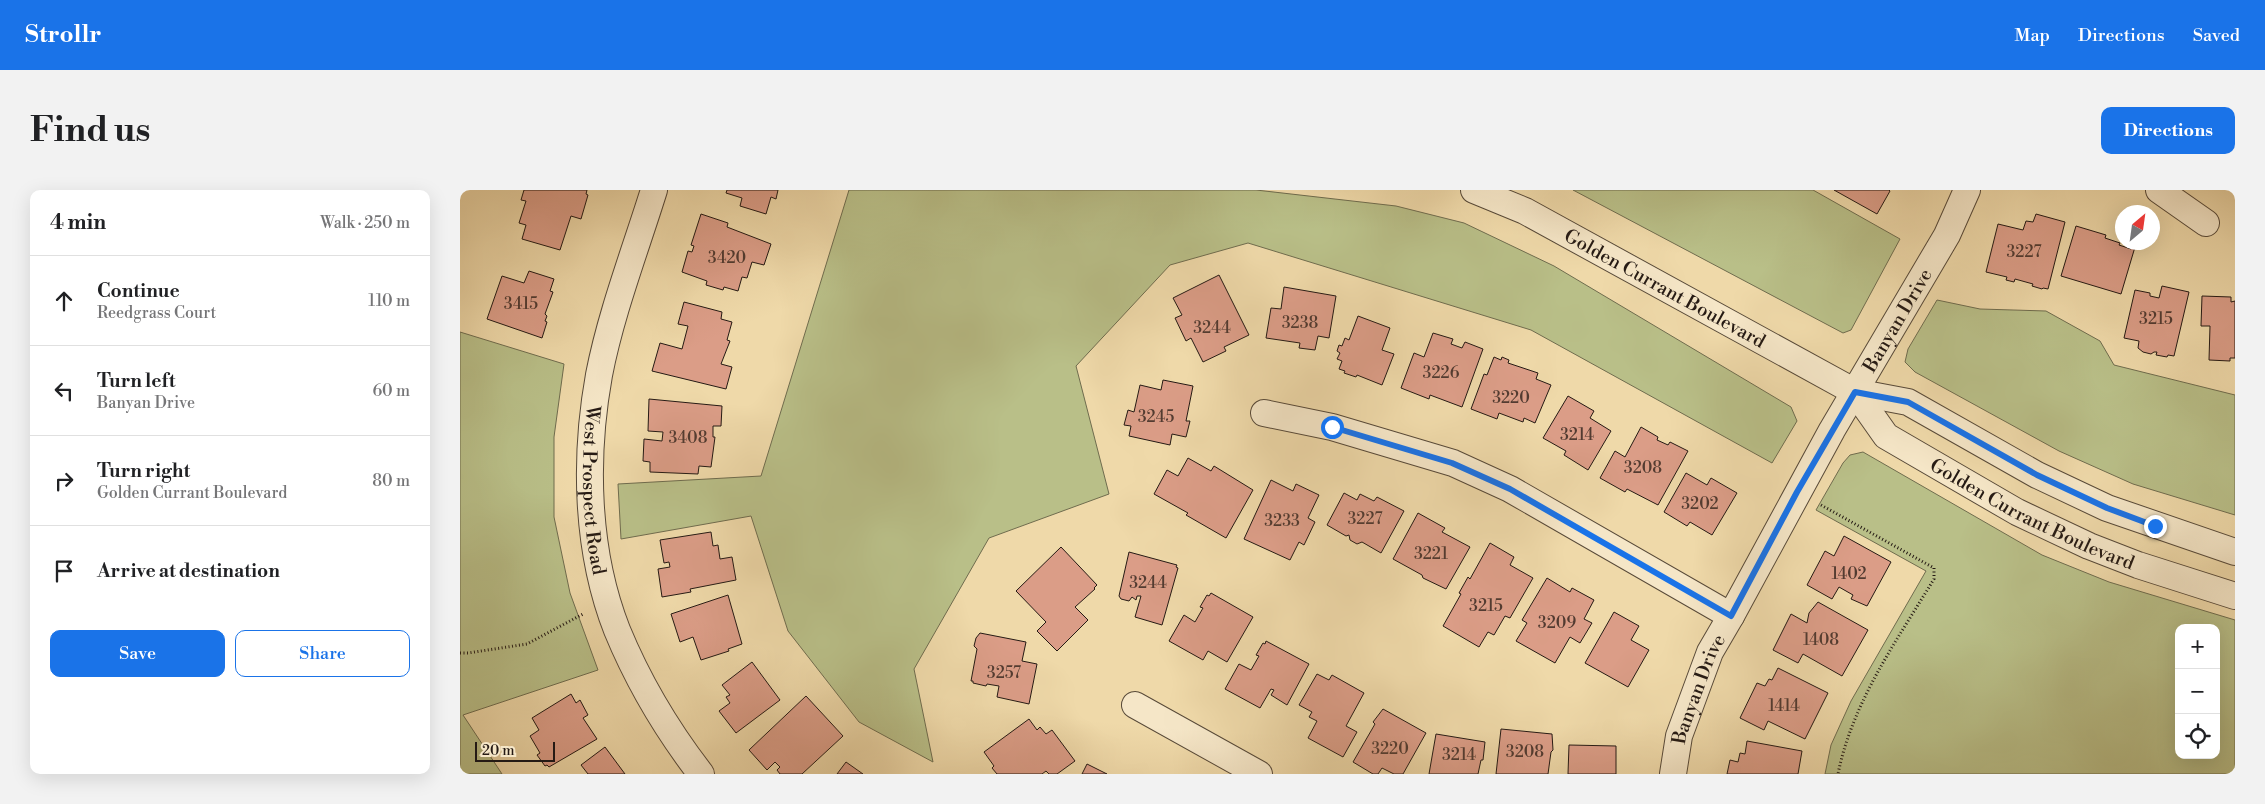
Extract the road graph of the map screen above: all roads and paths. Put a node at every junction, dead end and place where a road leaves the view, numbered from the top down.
1 (654, 190) edge
2 (1474, 190) edge
3 (1967, 190) edge
4 (2159, 190) edge
5 (2206, 223) dead end
6 (1855, 392) junction
7 (1264, 414) dead end
8 (1797, 492) junction
9 (2235, 552) edge
10 (2235, 596) edge
11 (611, 608) junction
12 (1731, 616) junction
13 (460, 653) edge
14 (1135, 705) dead end
15 (701, 774) edge
16 (1259, 774) edge
17 (1673, 774) edge
18 (1838, 774) edge

1 - 11 street, West Prospect Road
2 - 6 street, Golden Currant Boulevard
3 - 6 street, Banyan Drive
4 - 5 street
6 - 8 street, Banyan Drive
6 - 9 street, Golden Currant Boulevard
6 - 10 street, Golden Currant Boulevard
7 - 12 street
8 - 12 street, Banyan Drive
8 - 18 path
11 - 13 path
11 - 15 street, West Prospect Road
12 - 17 street, Banyan Drive
14 - 16 street

